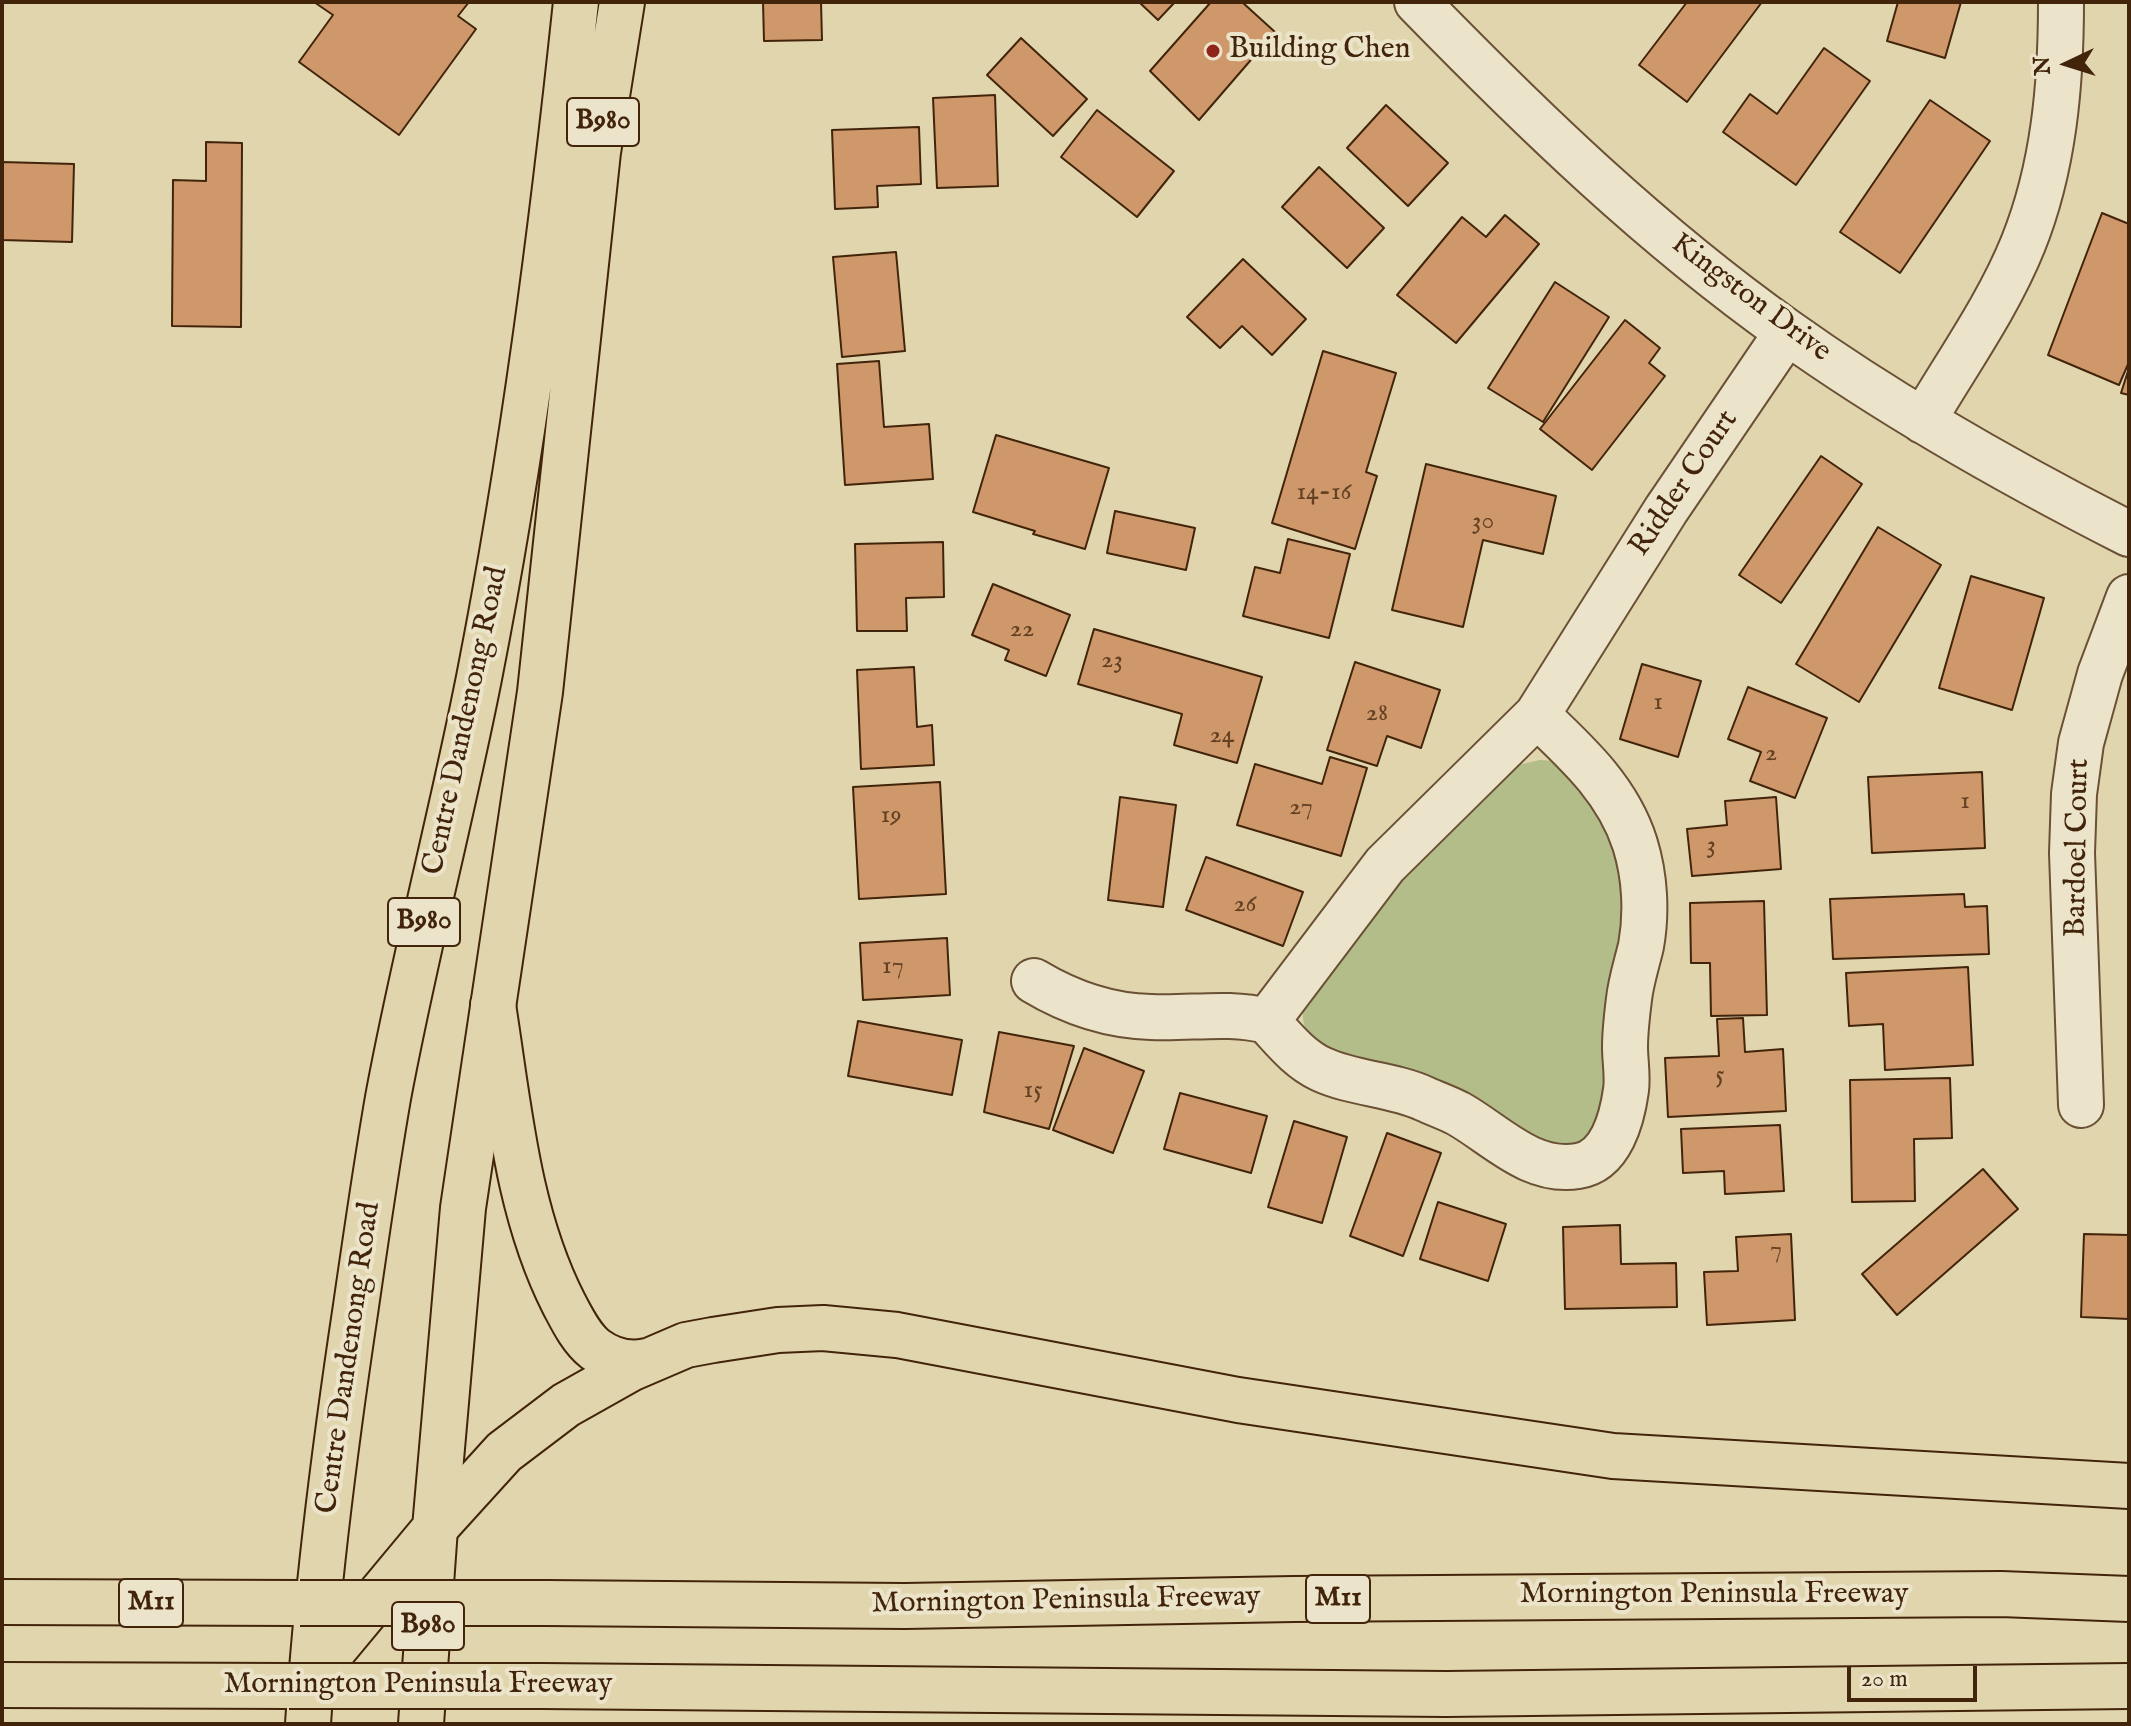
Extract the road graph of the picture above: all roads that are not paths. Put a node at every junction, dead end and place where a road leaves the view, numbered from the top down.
1 (576, 2) edge
2 (622, 2) edge
3 (1417, 2) edge
4 (2061, 2) edge
5 (1787, 332) junction
6 (1923, 421) junction
7 (2129, 534) edge
8 (2129, 597) edge
9 (1537, 715) junction
10 (1034, 981) dead end
11 (493, 1005) junction
12 (1267, 1021) junction
13 (2081, 1105) dead end
14 (647, 1361) junction
15 (2129, 1486) edge
16 (435, 1528) junction
17 (2129, 1599) edge
18 (2, 1602) edge
19 (2, 1685) edge
20 (2129, 1686) edge
21 (305, 1692) edge
22 (331, 1724) edge
23 (421, 1724) edge

1 - 21 main road, Centre Dandenong Road / B980
2 - 11 main road, Centre Dandenong Road / B980
3 - 5 street, Kingston Drive
4 - 6 street
5 - 6 street, Kingston Drive
5 - 9 street, Ridder Court
6 - 7 street, Kingston Drive
8 - 13 street, Bardoel Court
9 - 12 street, Ridder Court
9 - 12 street
10 - 12 street
11 - 14 main road
11 - 16 main road, Centre Dandenong Road / B980
14 - 15 main road
14 - 16 main road
16 - 21 main road
16 - 23 main road, Centre Dandenong Road / B980
17 - 18 main road, Mornington Peninsula Freeway / M11, bridge
19 - 21 main road, Mornington Peninsula Freeway
20 - 21 main road, Mornington Peninsula Freeway, bridge
21 - 22 main road

